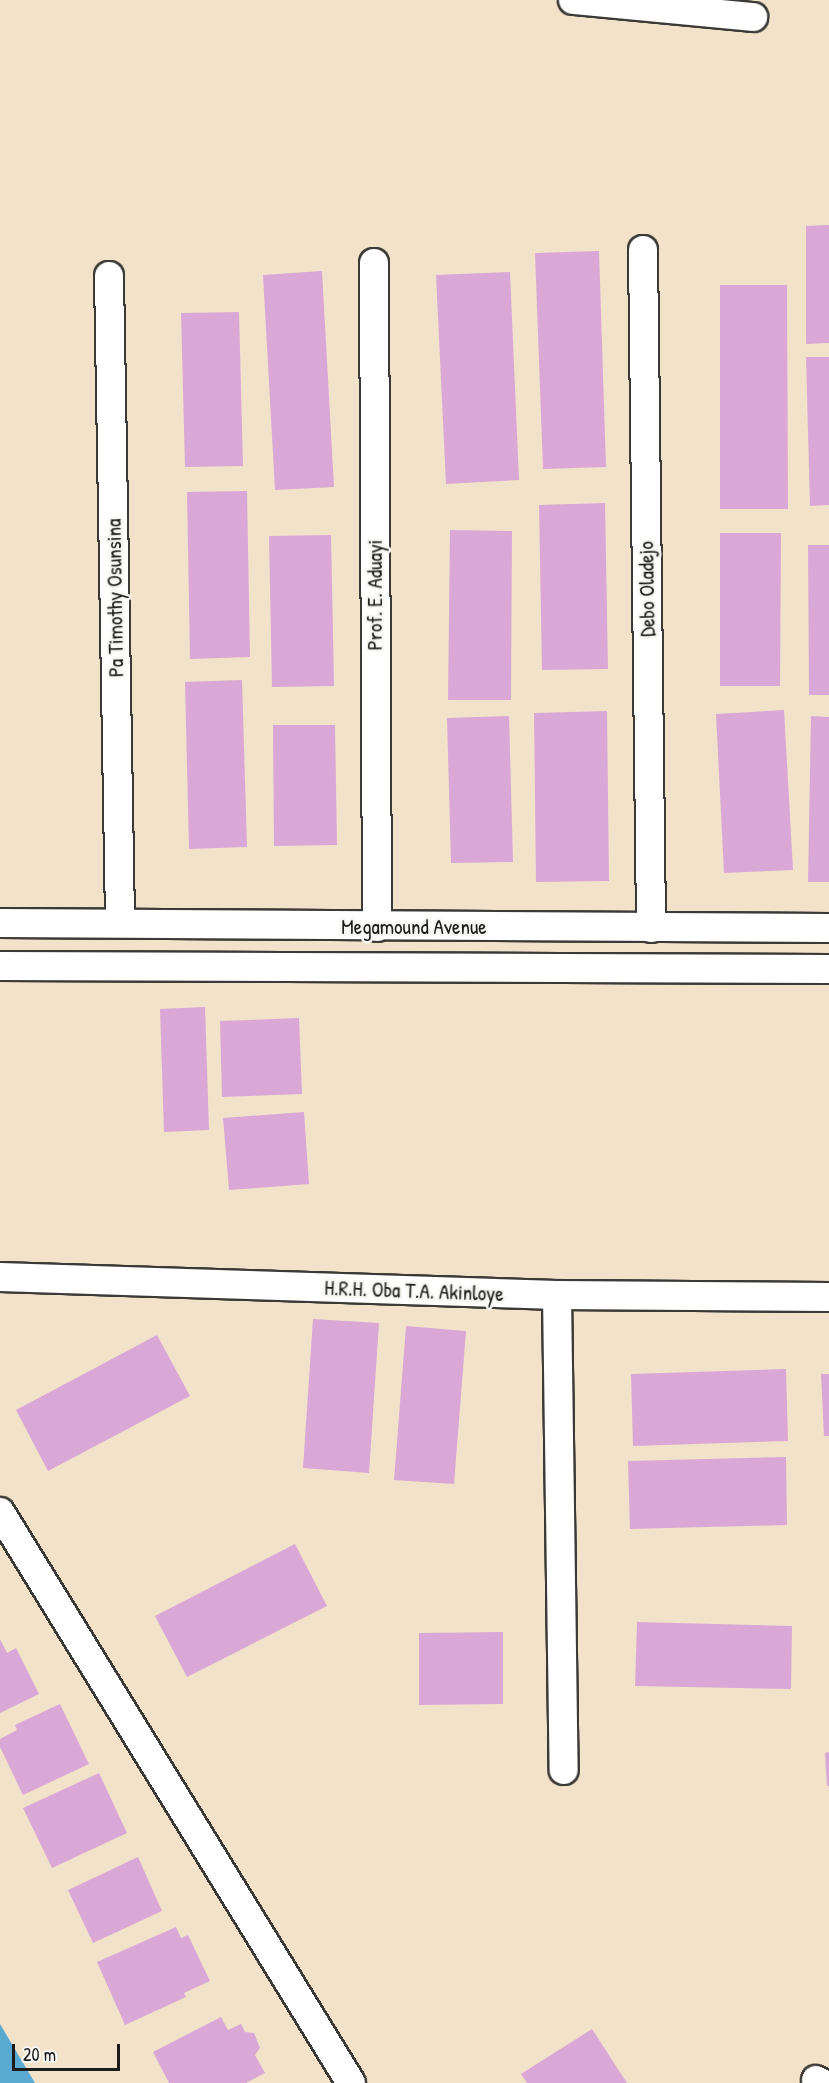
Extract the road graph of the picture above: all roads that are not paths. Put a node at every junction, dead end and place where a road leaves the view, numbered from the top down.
1 (573, 0) edge
2 (753, 17) dead end
3 (643, 250) dead end
4 (374, 263) dead end
5 (109, 276) dead end
6 (120, 921) junction
7 (0, 923) edge
8 (377, 927) junction
9 (651, 928) junction
10 (829, 928) edge
11 (0, 966) edge
12 (829, 969) edge
13 (0, 1277) edge
14 (556, 1296) junction
15 (829, 1297) edge
16 (0, 1512) edge
17 (564, 1770) dead end
18 (351, 2083) edge

1 - 2 street
3 - 9 street, Debo Oladejo
4 - 8 street, Prof. E. Aduayi
5 - 6 street, Pa Timothy Osunsina
6 - 7 street, Megamound Avenue
6 - 8 street, Megamound Avenue
8 - 9 street, Megamound Avenue
9 - 10 street, Megamound Avenue
11 - 12 street, Megamound Avenue
13 - 14 street, H.R.H. Oba T.A. Akinloye
14 - 15 street, H.R.H. Oba T.A. Akinloye
14 - 17 street
16 - 18 street

